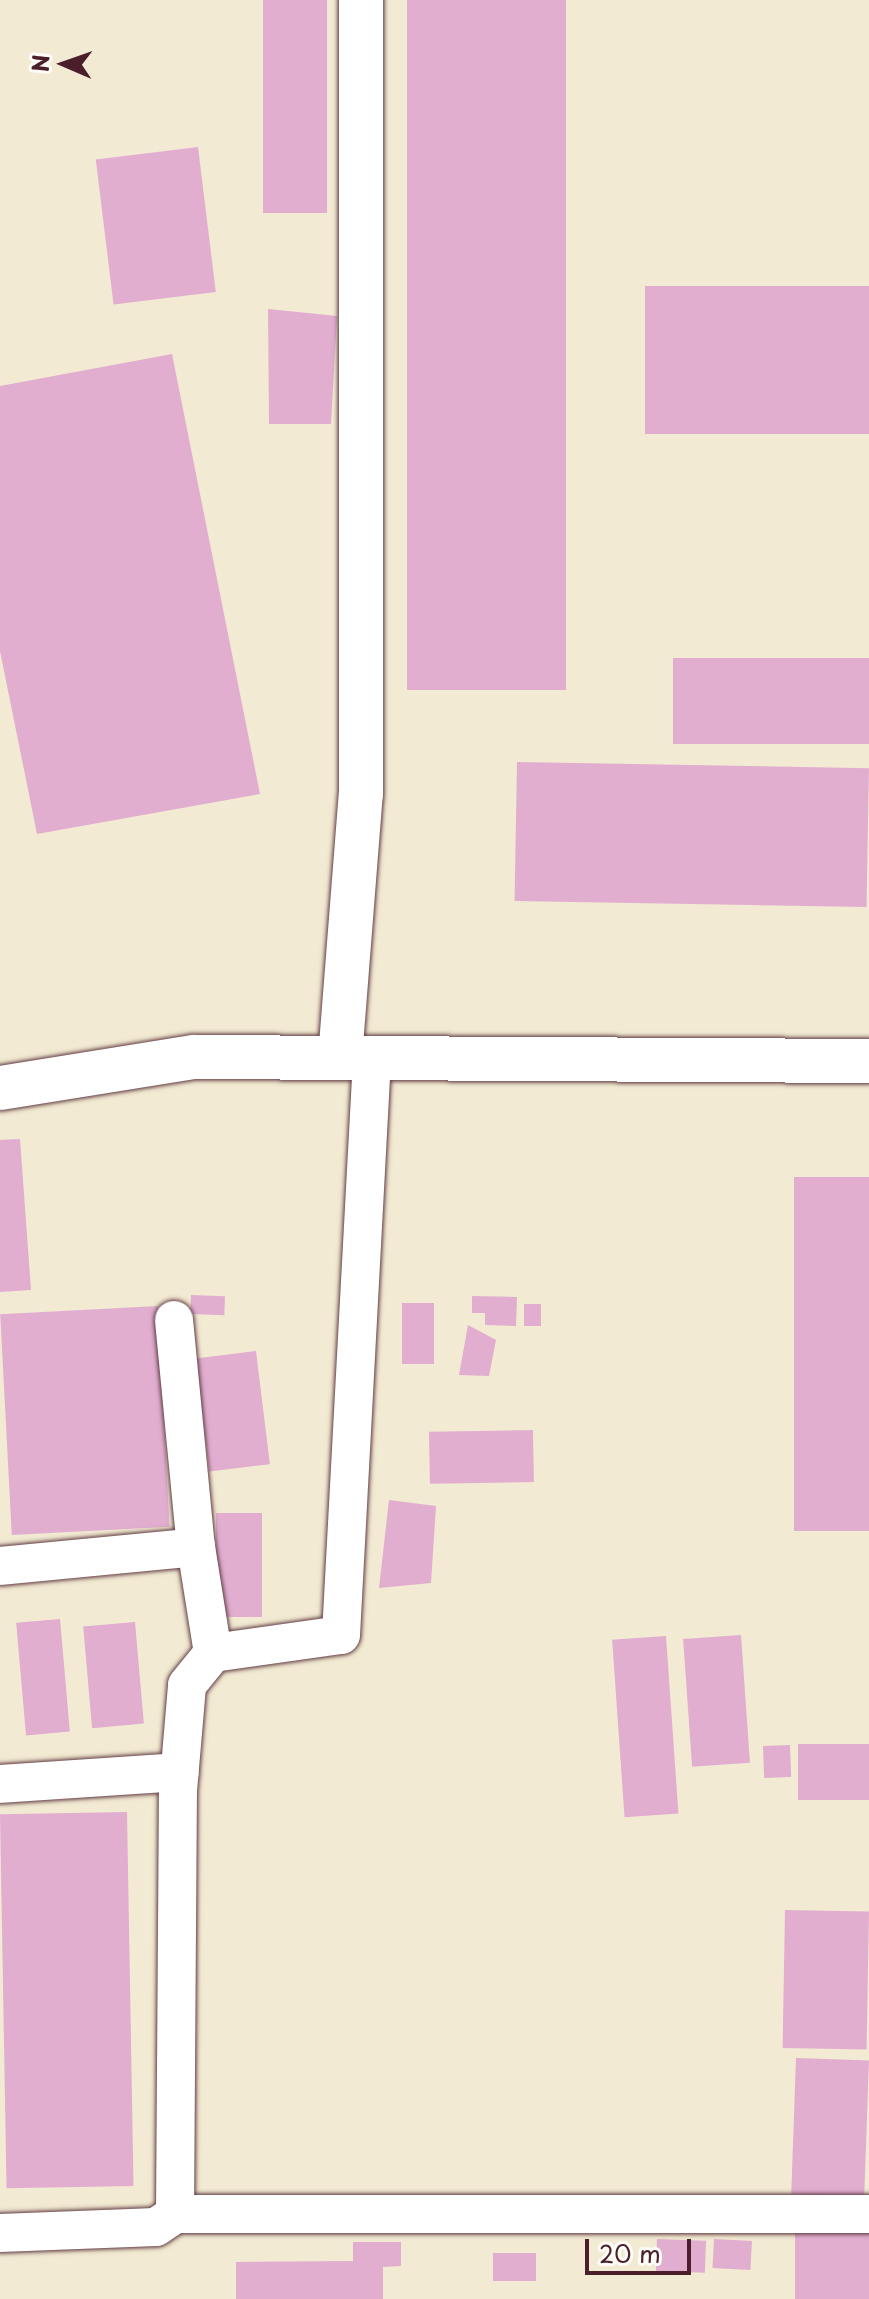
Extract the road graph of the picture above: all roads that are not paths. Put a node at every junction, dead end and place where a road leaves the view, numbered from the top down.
1 (361, 0) edge
2 (356, 1058) junction
3 (869, 1061) edge
4 (0, 1088) edge
5 (174, 1320) dead end
6 (196, 1547) junction
7 (0, 1566) edge
8 (213, 1653) junction
9 (180, 1772) junction
10 (0, 1784) edge
11 (175, 2214) junction
12 (869, 2214) edge
13 (0, 2233) edge

1 - 2 street
2 - 3 street
2 - 4 street
2 - 8 street
5 - 6 street
6 - 7 street
6 - 8 street
8 - 9 street
9 - 10 street
9 - 11 street
11 - 12 street
11 - 13 street

